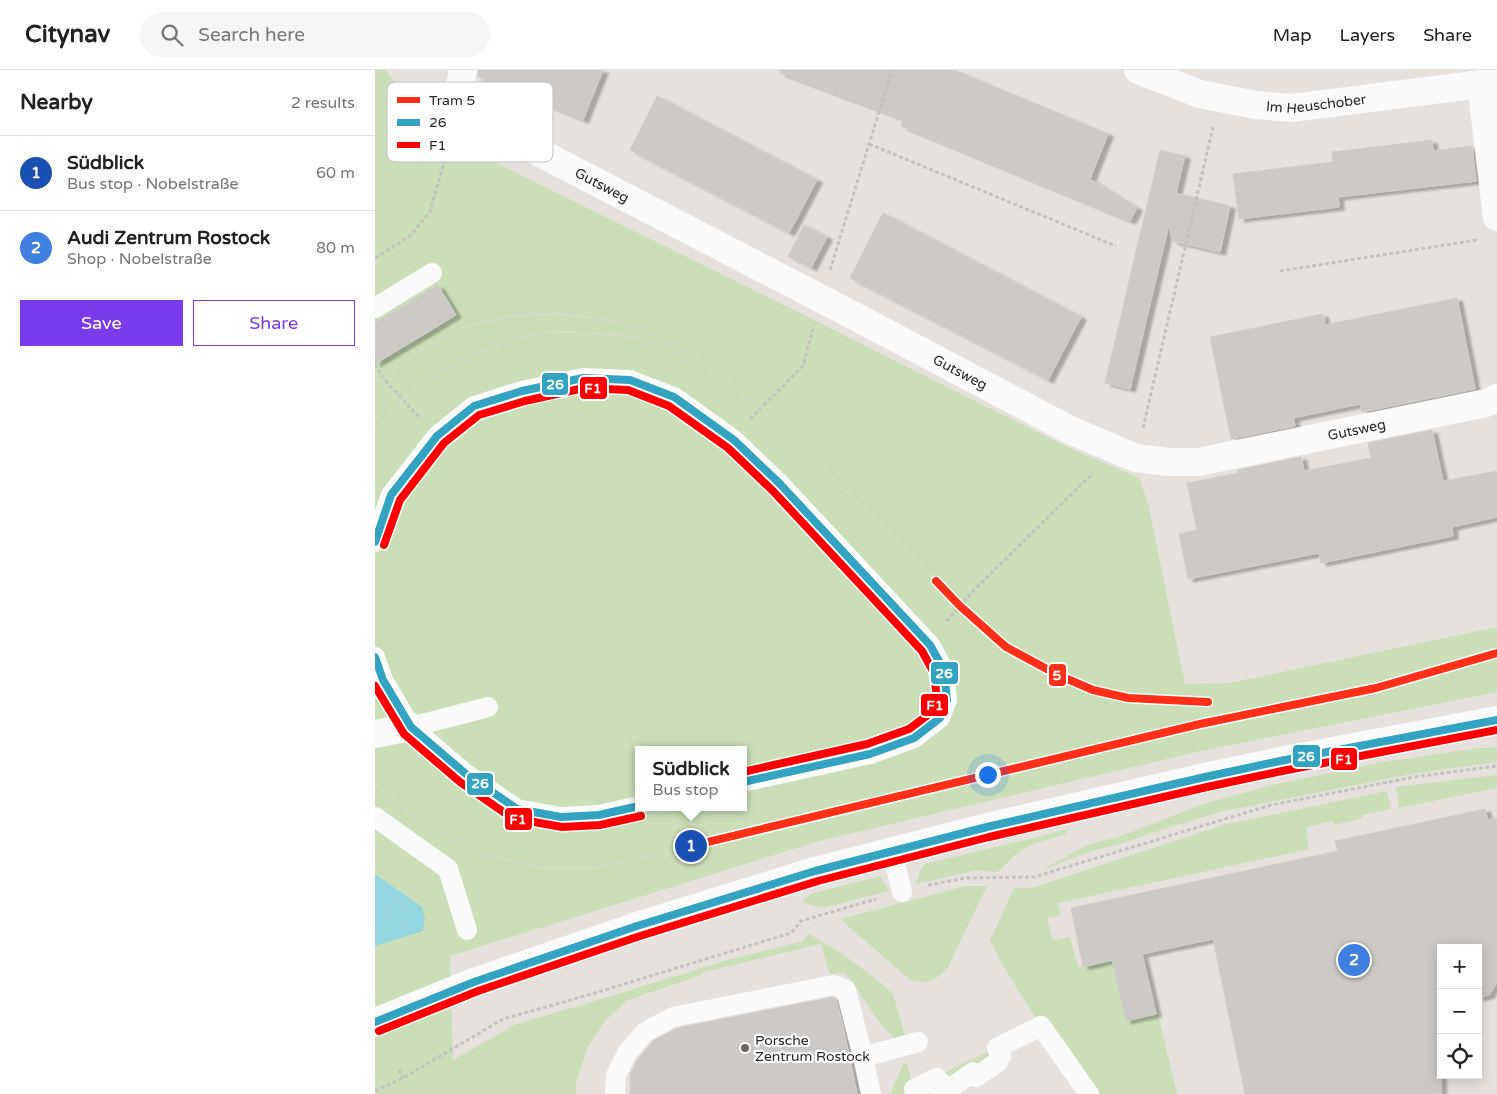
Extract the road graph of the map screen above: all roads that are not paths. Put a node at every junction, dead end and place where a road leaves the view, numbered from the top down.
1 (1138, 70) edge
2 (1489, 83) edge
3 (553, 160) edge
4 (1497, 217) edge
5 (432, 274) dead end
6 (375, 308) edge
7 (1497, 398) edge
8 (375, 542) edge
9 (375, 657) edge
10 (488, 707) dead end
11 (1497, 720) edge
12 (411, 727) junction
13 (375, 734) edge
14 (747, 781) edge
15 (635, 807) edge
16 (375, 817) edge
17 (892, 851) junction
18 (902, 892) road end
19 (467, 930) dead end
20 (375, 1022) edge
21 (918, 1042) dead end
22 (863, 1057) junction
23 (615, 1094) edge
24 (871, 1094) edge
25 (915, 1094) edge
26 (1089, 1094) edge

1 - 2 street, Im Heuschober
2 - 4 street
3 - 7 street, Gutsweg
5 - 6 lane
8 - 14 lane
9 - 12 lane
10 - 12 lane
11 - 17 street
12 - 13 street
12 - 15 lane
16 - 19 lane
17 - 18 lane
17 - 20 street
21 - 22 lane
22 - 23 lane
22 - 24 lane
25 - 26 lane

